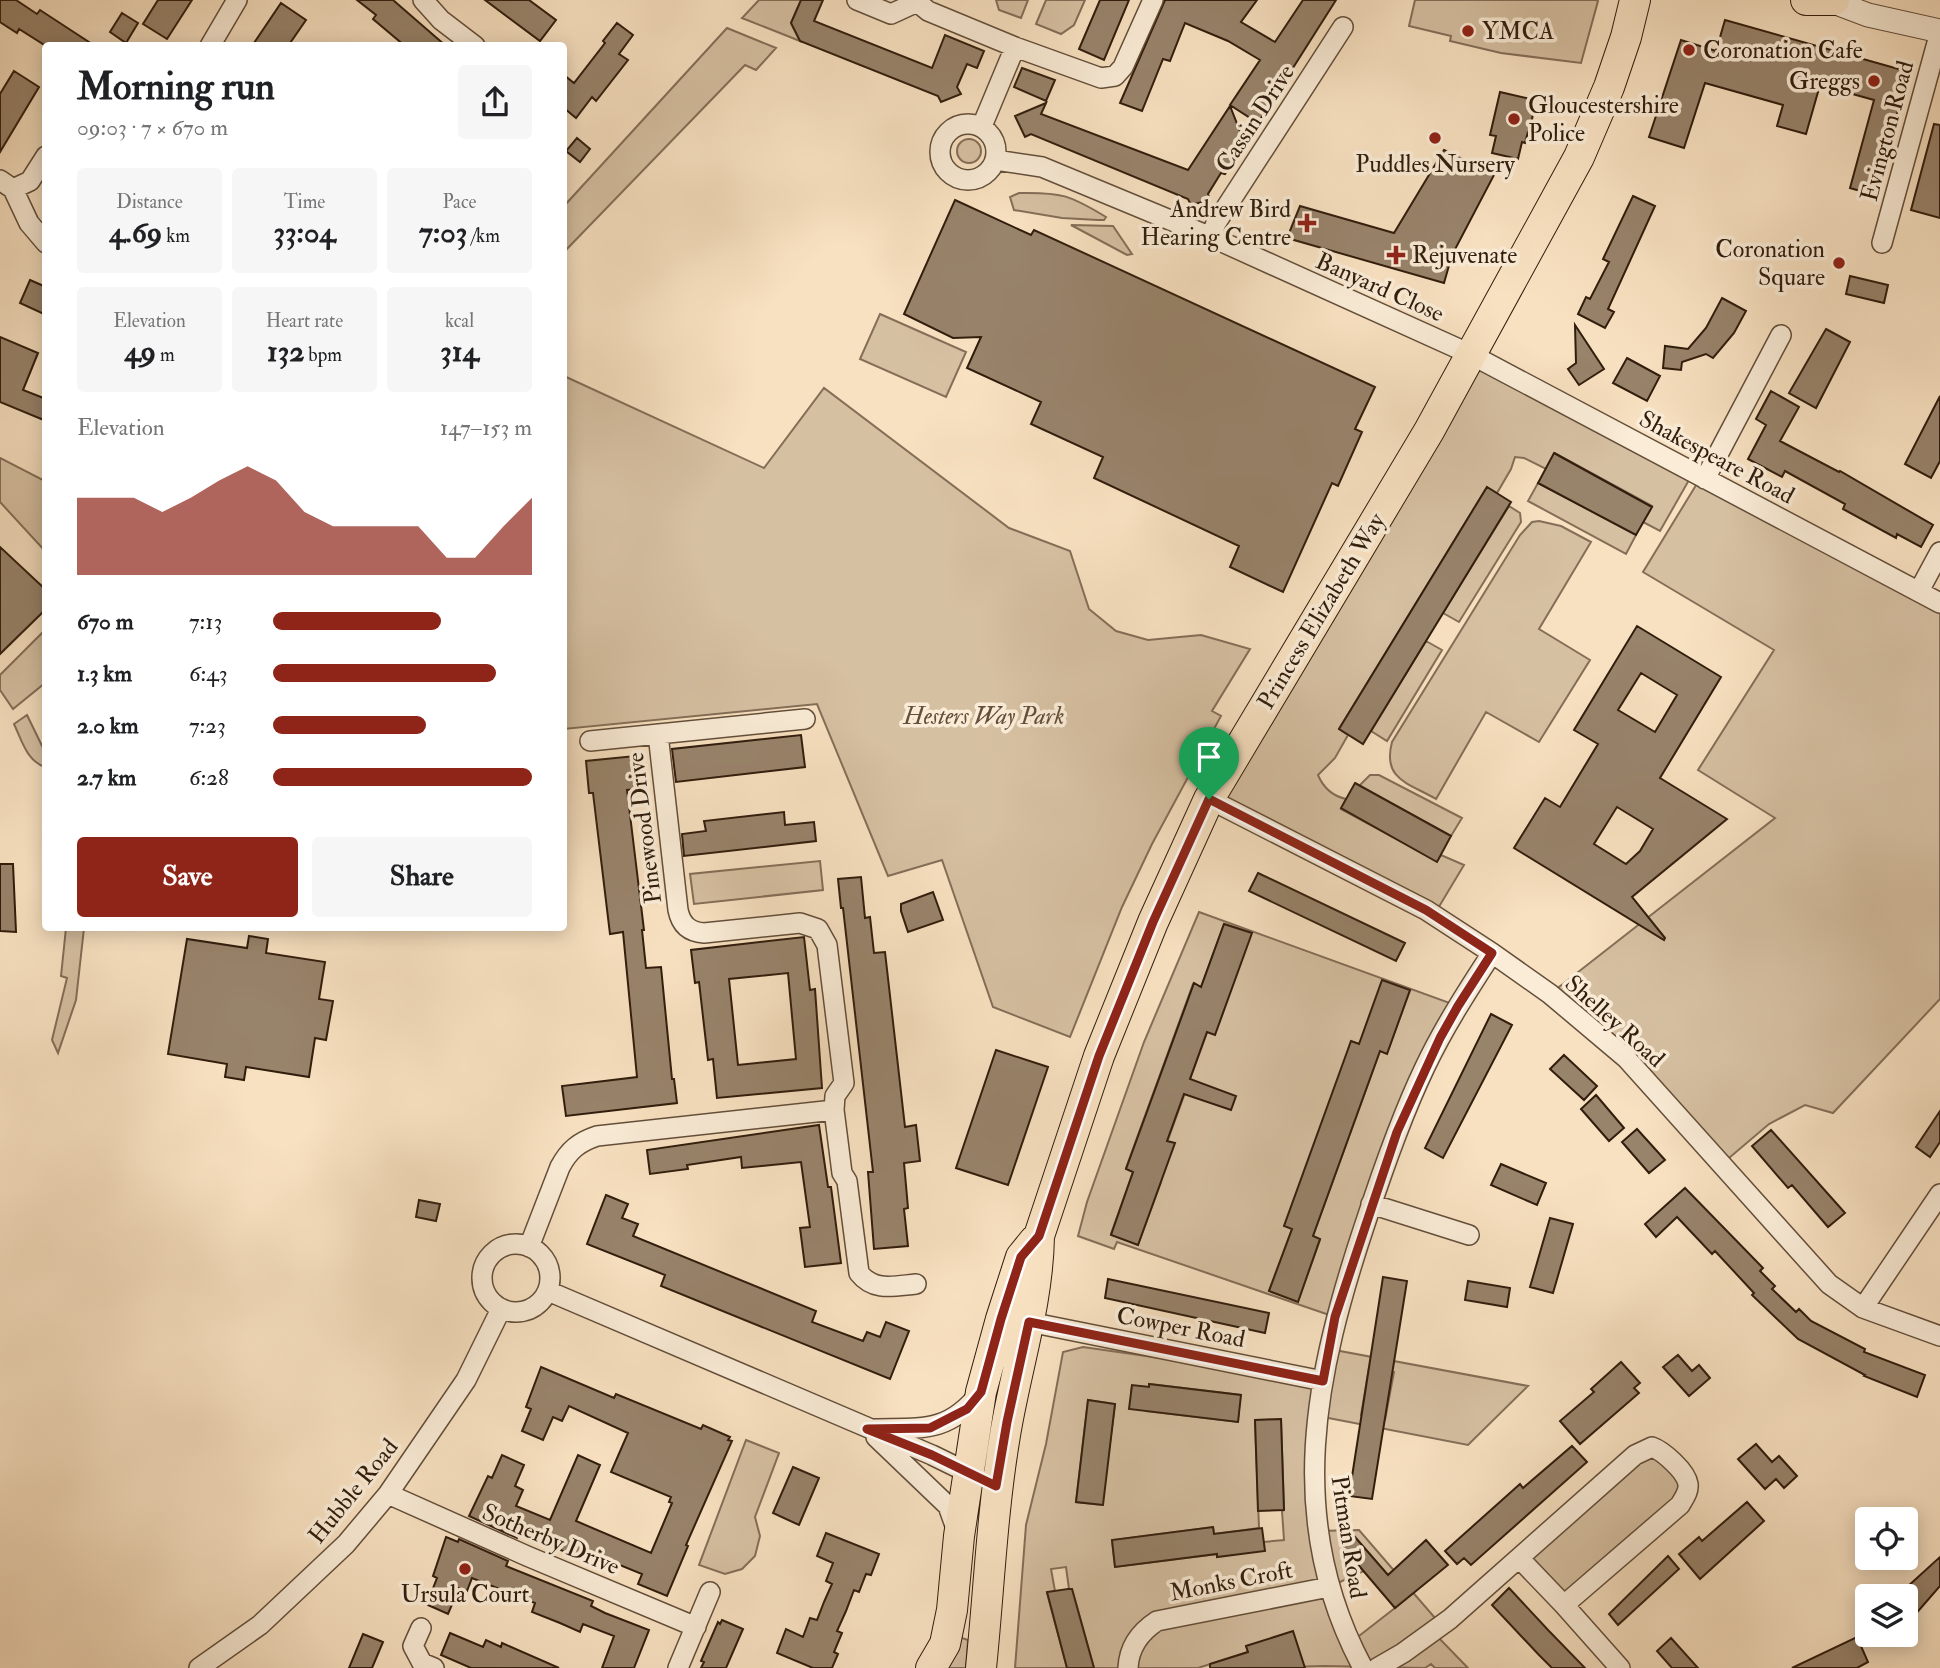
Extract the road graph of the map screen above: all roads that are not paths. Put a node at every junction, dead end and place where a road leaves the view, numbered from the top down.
1 (237, 0) edge
2 (423, 0) edge
3 (857, 0) edge
4 (1153, 0) edge
5 (1635, 0) edge
6 (1824, 0) edge
7 (1890, 0) edge
8 (917, 1) edge
9 (1914, 24) junction
10 (1343, 27) dead end
11 (1940, 32) edge
12 (213, 42) edge
13 (470, 42) edge
14 (1015, 47) junction
15 (982, 126) junction
16 (995, 160) junction
17 (42, 162) edge
18 (6, 185) edge
19 (1211, 237) junction
20 (42, 238) edge
21 (1882, 243) dead end
22 (1781, 335) dead end
23 (1471, 354) junction
24 (1705, 479) junction
25 (1940, 552) edge
26 (1919, 591) junction
27 (1940, 603) edge
28 (805, 719) dead end
29 (658, 734) junction
30 (590, 741) dead end
31 (1209, 799) junction
32 (1492, 953) junction
33 (834, 1110) junction
34 (1940, 1194) edge
35 (1371, 1204) junction
36 (1469, 1235) dead end
37 (1039, 1236) junction
38 (529, 1247) junction
39 (916, 1284) dead end
40 (548, 1291) junction
41 (1863, 1308) junction
42 (501, 1309) junction
43 (1029, 1322) junction
44 (1940, 1336) edge
45 (1323, 1381) junction
46 (981, 1392) junction
47 (867, 1429) junction
48 (996, 1486) junction
49 (960, 1493) junction
50 (388, 1494) junction
51 (1520, 1559) junction
52 (1329, 1587) junction
53 (709, 1592) dead end
54 (1564, 1605) junction
55 (696, 1627) junction
56 (421, 1628) dead end
57 (199, 1668) edge
58 (434, 1668) edge
59 (678, 1668) edge
60 (931, 1668) edge
61 (981, 1668) edge
62 (1128, 1668) edge
63 (1363, 1668) edge
64 (1377, 1668) edge
65 (1620, 1668) edge

1 - 12 street
2 - 13 street
3 - 8 street
4 - 14 street
5 - 23 main road, Princess Elizabeth Way
6 - 9 street
7 - 9 street
8 - 14 street
9 - 11 street
10 - 19 street, Cassin Drive
11 - 21 street, Evington Road
14 - 15 street
15 - 16 street
15 - 16 street
16 - 19 street, Banyard Close
17 - 18 street
18 - 20 street
19 - 23 street, Banyard Close
22 - 24 street
23 - 24 street, Shakespeare Road
23 - 31 main road, Princess Elizabeth Way
24 - 26 street, Shakespeare Road
25 - 26 street
26 - 27 street, Shakespeare Road
28 - 29 street, Pinewood Drive
29 - 30 street, Pinewood Drive
29 - 33 street, Pinewood Drive
31 - 32 street, Shelley Road
31 - 37 main road, Princess Elizabeth Way
32 - 35 street, Pitman Road
32 - 41 street, Shelley Road
33 - 38 street
33 - 39 street, Pinewood Drive
34 - 41 street
35 - 36 street
35 - 45 street, Pitman Road
37 - 43 main road, Princess Elizabeth Way
37 - 46 main road, Princess Elizabeth Way
38 - 40 street
38 - 42 street
40 - 42 street
40 - 47 street
41 - 44 street, Shelley Road
42 - 50 street, Hubble Road
43 - 45 street, Cowper Road
43 - 48 main road, Princess Elizabeth Way
45 - 52 street, Pitman Road
46 - 47 street
46 - 49 main road, Princess Elizabeth Way
47 - 49 street
47 - 49 street
48 - 49 street
48 - 61 main road, Princess Elizabeth Way
49 - 60 main road, Princess Elizabeth Way
50 - 55 street, Sotherby Drive
50 - 57 street, Hubble Road
51 - 54 street
51 - 54 street
51 - 64 street
52 - 62 street, Monks Croft
52 - 63 street, Pitman Road
53 - 55 street
54 - 65 street
55 - 59 street
56 - 58 street

